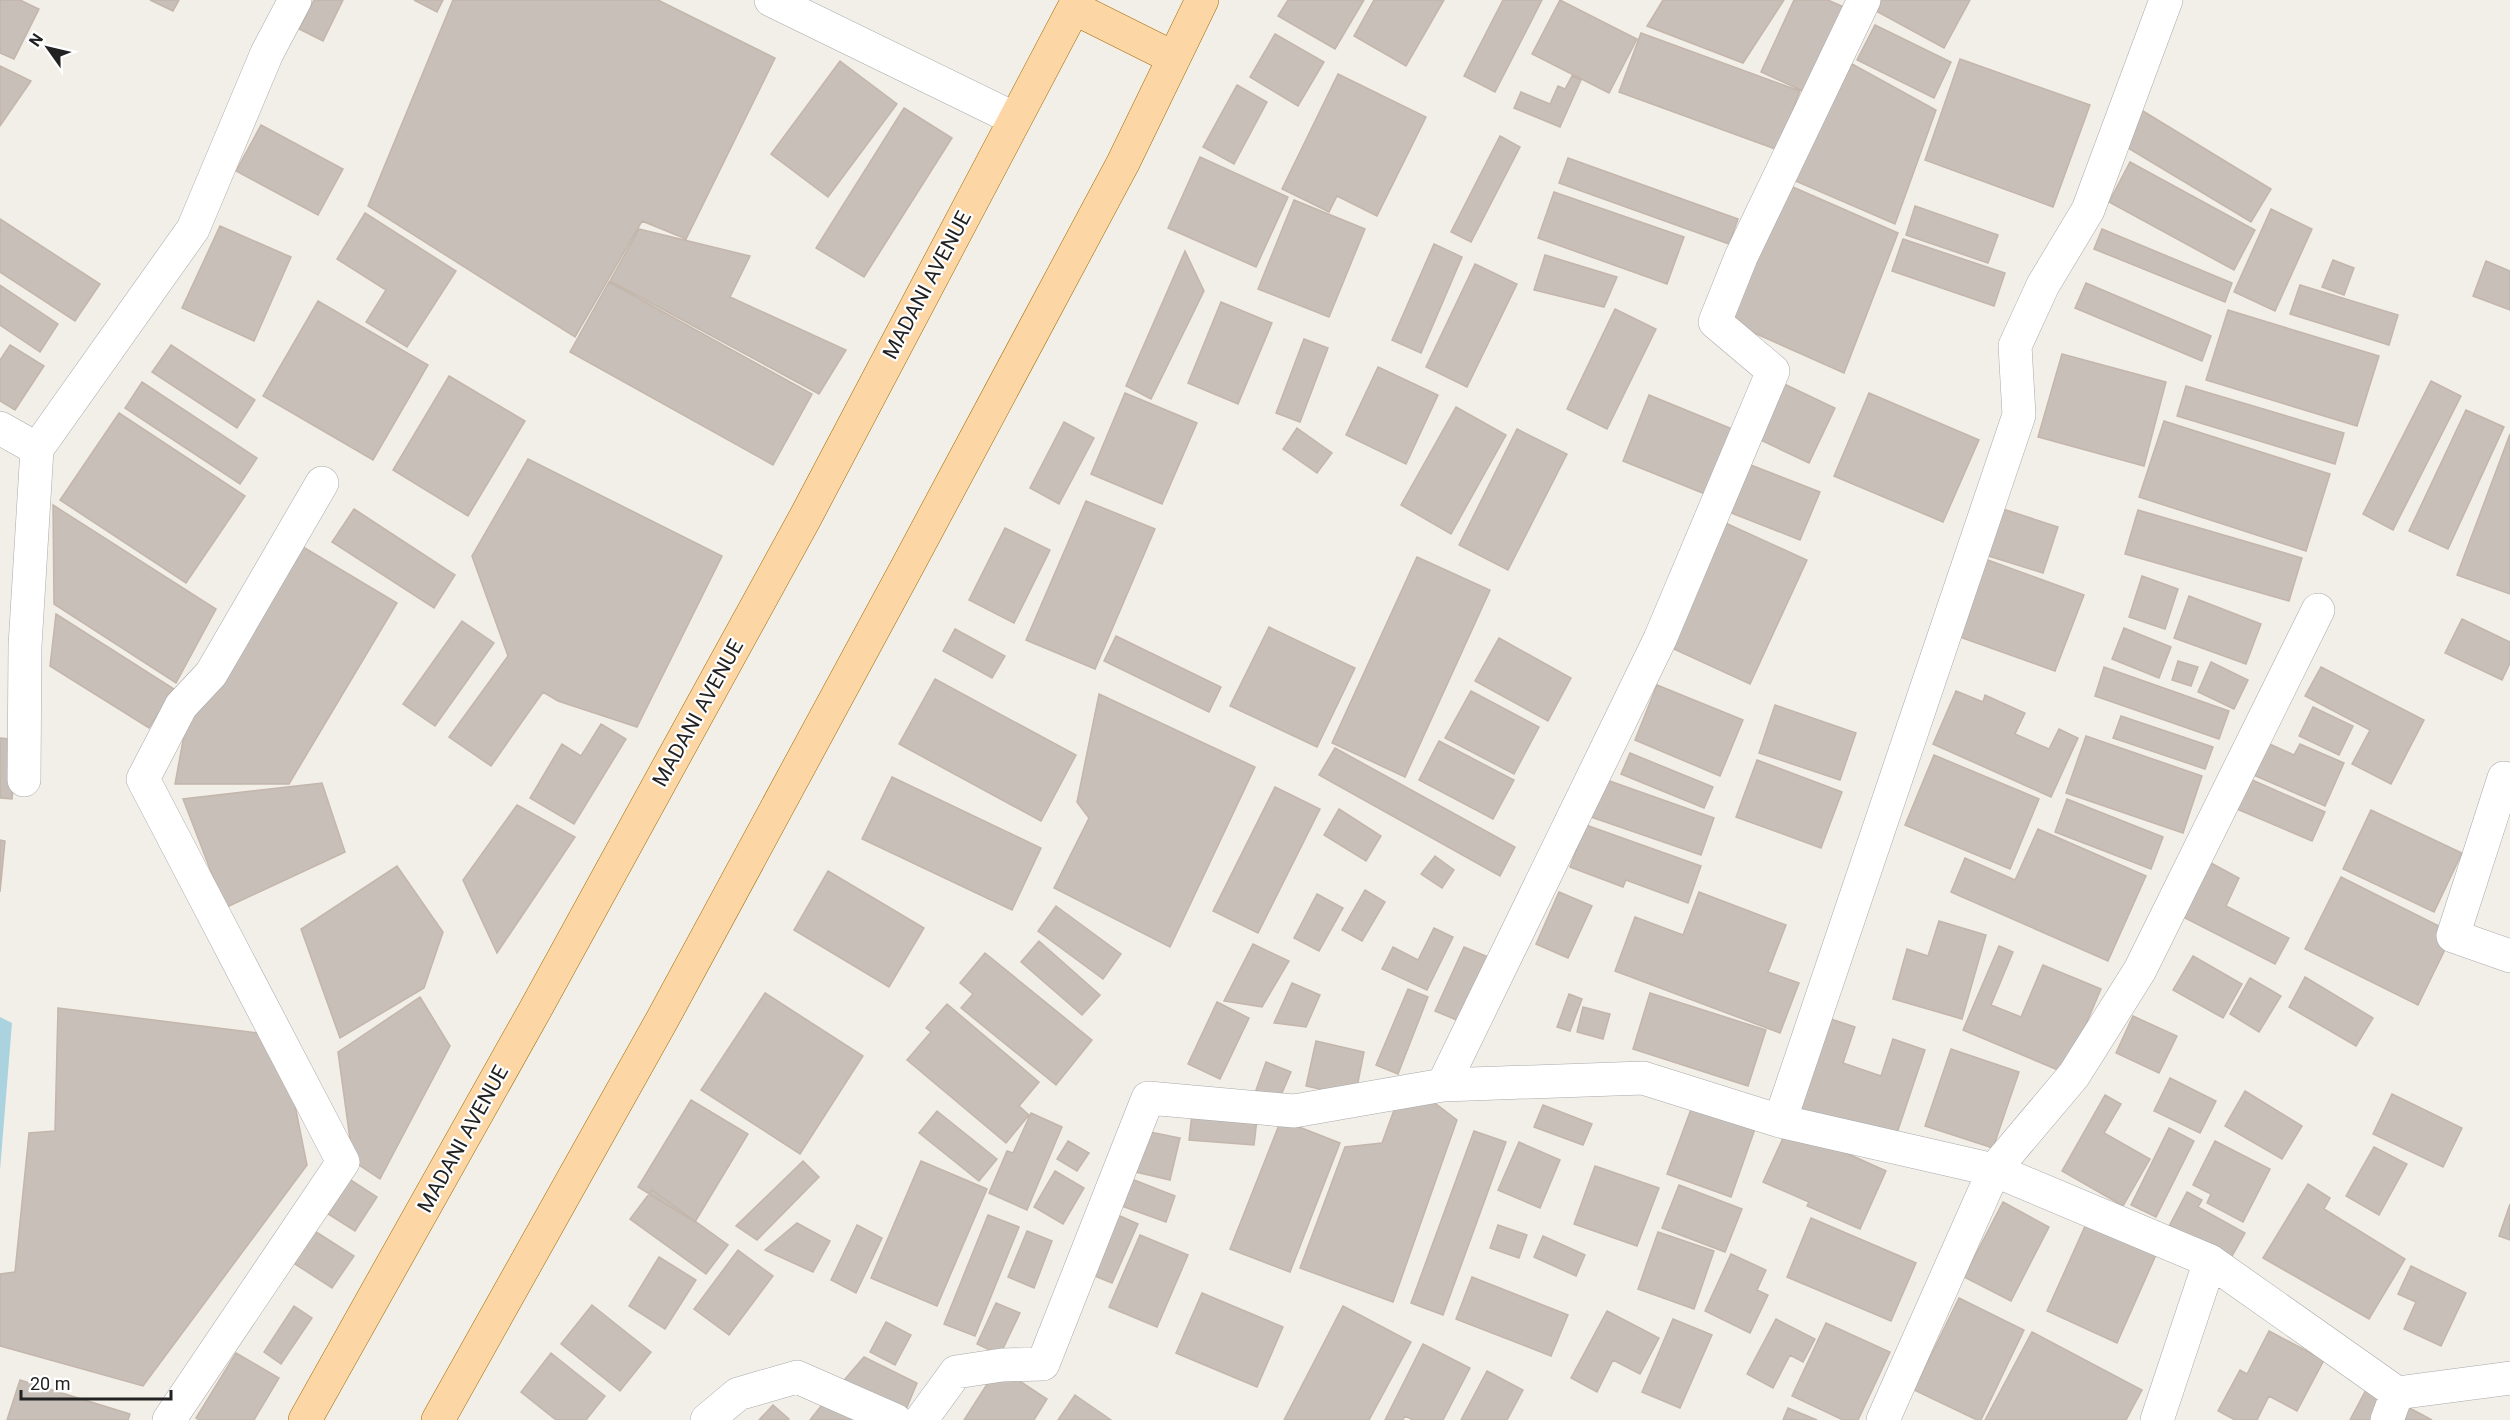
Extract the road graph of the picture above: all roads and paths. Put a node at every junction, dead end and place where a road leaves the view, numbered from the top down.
1 (295, 0) edge
2 (771, 0) edge
3 (1203, 0) edge
4 (1864, 0) edge
5 (2166, 0) edge
6 (1076, 4) edge
7 (1174, 58) junction
8 (1015, 119) junction
9 (0, 428) edge
10 (37, 449) junction
11 (322, 483) dead end
12 (2318, 610) dead end
13 (2504, 778) dead end
14 (24, 780) dead end
15 (2510, 956) edge
16 (1443, 1085) junction
17 (1780, 1121) junction
18 (1994, 1170) junction
19 (2210, 1261) junction
20 (2510, 1378) edge
21 (2392, 1407) edge
22 (169, 1420) edge
23 (304, 1420) edge
24 (438, 1420) edge
25 (707, 1420) edge
26 (895, 1420) edge
27 (921, 1420) edge
28 (1884, 1420) edge
29 (2157, 1420) edge

1 - 10 street
2 - 8 street
3 - 7 main road
4 - 16 street
5 - 17 street
6 - 7 main road
6 - 8 main road, MADANI AVENUE
7 - 24 main road
8 - 23 main road, MADANI AVENUE
9 - 10 street
10 - 14 street
11 - 22 street
12 - 18 street
13 - 15 street
16 - 17 street
16 - 27 street
17 - 18 street
18 - 19 street
18 - 28 street
19 - 21 street
19 - 29 street
20 - 21 street
25 - 26 street

